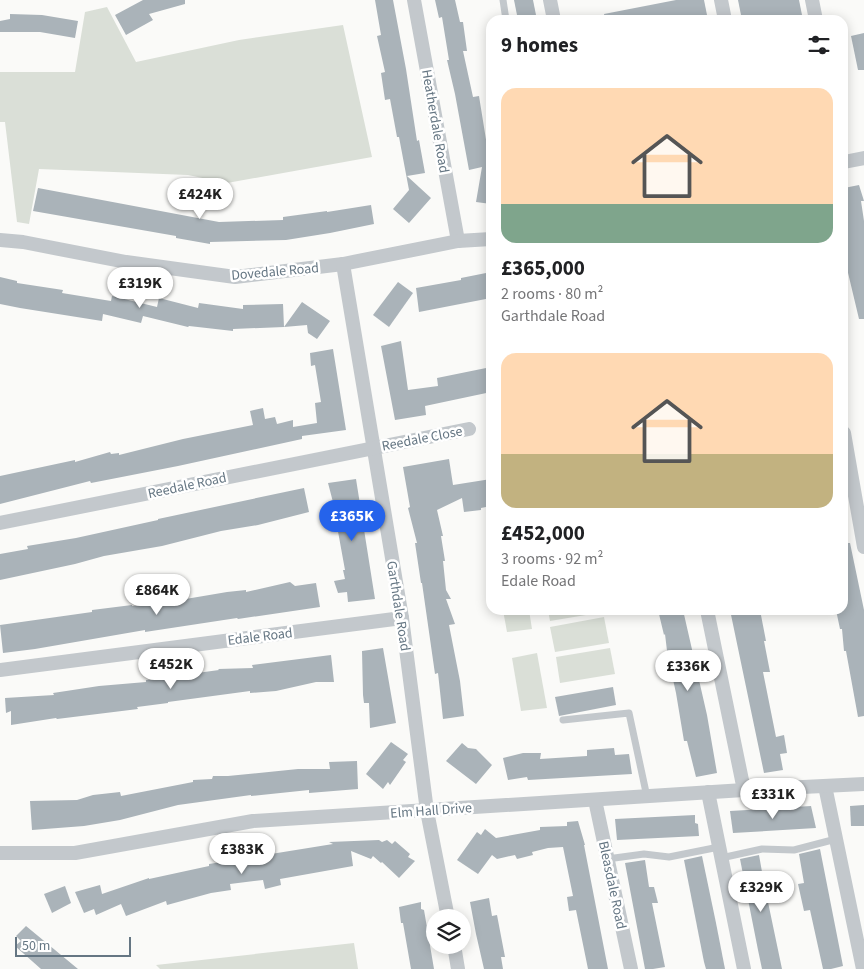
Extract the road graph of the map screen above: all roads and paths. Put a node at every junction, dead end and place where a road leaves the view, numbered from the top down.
1 (414, 0) edge
2 (503, 0) edge
3 (721, 0) edge
4 (812, 0) edge
5 (554, 1) edge
6 (505, 15) edge
7 (554, 15) edge
8 (724, 15) edge
9 (815, 15) edge
10 (864, 158) edge
11 (848, 161) edge
12 (486, 239) edge
13 (0, 240) edge
14 (458, 241) junction
15 (343, 264) junction
16 (469, 429) dead end
17 (374, 447) junction
18 (848, 456) edge
19 (0, 524) edge
20 (864, 547) edge
21 (708, 615) edge
22 (402, 618) junction
23 (0, 670) edge
24 (563, 720) dead end
25 (864, 784) edge
26 (825, 786) junction
27 (744, 790) junction
28 (708, 792) junction
29 (646, 796) junction
30 (594, 800) junction
31 (427, 811) junction
32 (836, 839) junction
33 (720, 852) junction
34 (0, 853) edge
35 (607, 859) junction
36 (446, 909) edge
37 (456, 954) edge
38 (458, 969) edge
39 (631, 969) edge
40 (744, 969) edge
41 (863, 969) edge

1 - 14 street, Heatherdale Road
2 - 6 lane
3 - 8 street
4 - 9 street
5 - 7 street
10 - 11 street
12 - 14 street, Dovedale Road
13 - 15 street, Dovedale Road
14 - 15 street, Dovedale Road
15 - 17 street, Garthdale Road
16 - 17 street, Reedale Close
17 - 19 street, Reedale Road
17 - 22 street, Garthdale Road
18 - 20 street
21 - 27 street
22 - 23 street, Edale Road
22 - 31 street, Garthdale Road
24 - 29 lane
25 - 26 street, Elm Hall Drive
26 - 27 street, Elm Hall Drive
26 - 32 street
27 - 28 street, Elm Hall Drive
28 - 29 street, Elm Hall Drive
28 - 33 street
29 - 30 street, Elm Hall Drive
30 - 31 street, Elm Hall Drive
30 - 35 street, Bleasdale Road
31 - 34 street, Elm Hall Drive
31 - 36 street, Garthdale Road
32 - 33 lane
32 - 41 street
33 - 35 lane
33 - 40 street
35 - 39 street, Bleasdale Road
37 - 38 street

